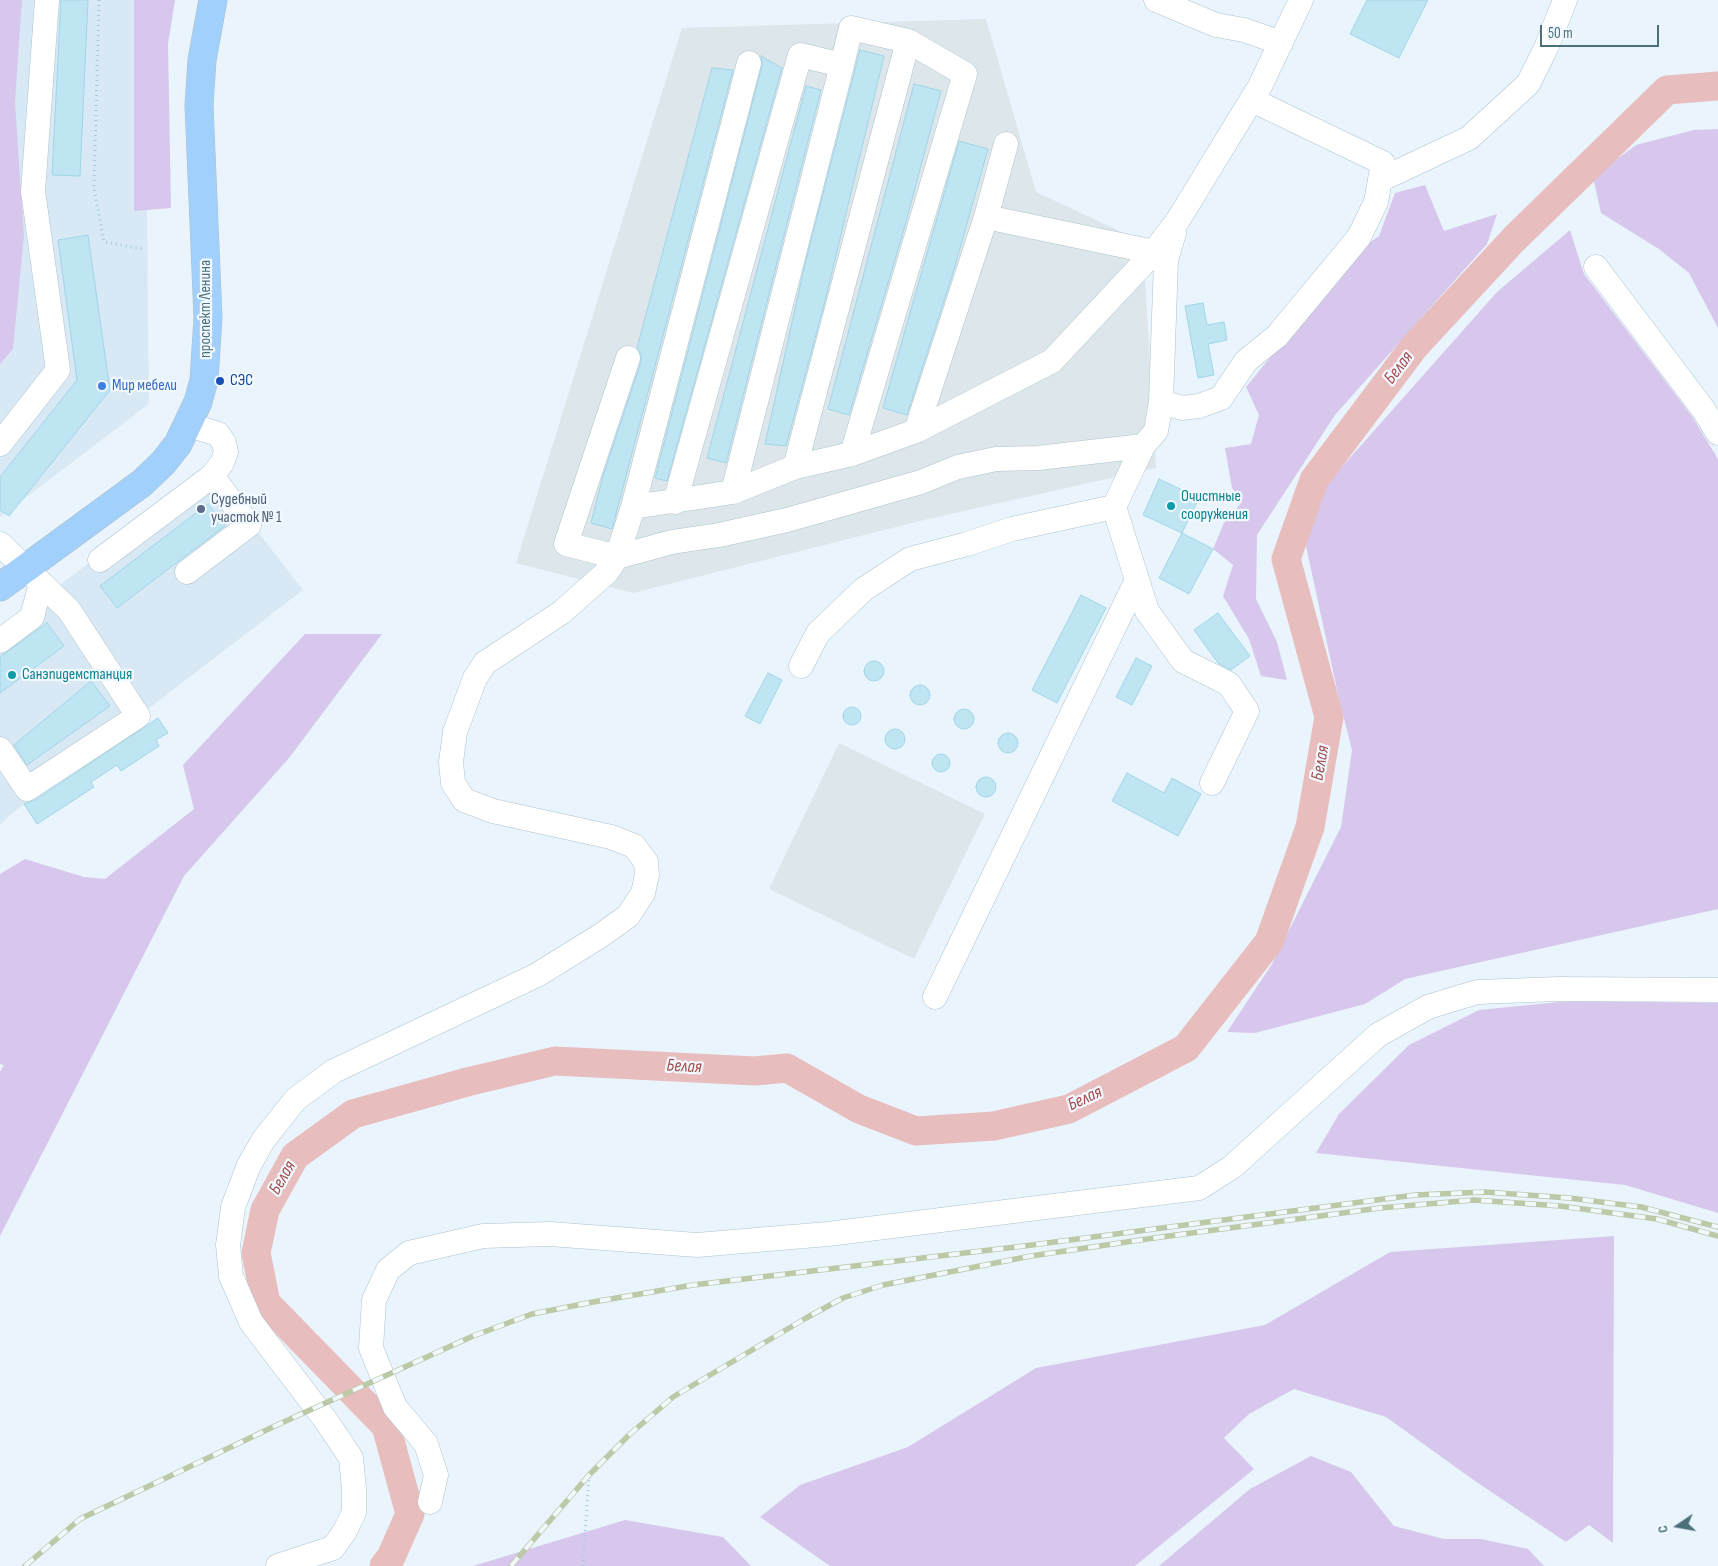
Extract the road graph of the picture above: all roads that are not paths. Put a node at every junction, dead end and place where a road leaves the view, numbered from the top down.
1 (46, 0) edge
2 (213, 0) edge
3 (1156, 0) edge
4 (1301, 0) edge
5 (1565, 0) edge
6 (908, 41) junction
7 (1281, 43) junction
8 (749, 64) dead end
9 (842, 65) junction
10 (1252, 100) junction
11 (1006, 144) dead end
12 (1380, 180) junction
13 (986, 217) junction
14 (1178, 220) junction
15 (1154, 252) junction
16 (1596, 267) dead end
17 (628, 358) dead end
18 (1161, 402) junction
19 (189, 425) junction
20 (916, 431) junction
21 (1718, 433) edge
22 (0, 444) edge
23 (1143, 446) junction
24 (852, 454) junction
25 (794, 466) junction
26 (212, 476) junction
27 (733, 492) junction
28 (675, 502) junction
29 (633, 507) junction
30 (1114, 507) junction
31 (0, 544) edge
32 (617, 557) junction
33 (100, 560) dead end
34 (187, 572) dead end
35 (33, 576) junction
36 (1136, 582) junction
37 (0, 586) edge
38 (0, 641) edge
39 (801, 666) dead end
40 (0, 749) edge
41 (1212, 783) dead end
42 (1718, 990) edge
43 (935, 997) dead end
44 (430, 1502) dead end
45 (333, 1548) junction
46 (278, 1566) edge
47 (312, 1566) edge

1 - 22 street
2 - 19 main road, проспект Ленина
3 - 7 street
4 - 7 street
5 - 12 street
6 - 9 street
6 - 24 street
6 - 25 street
7 - 10 street
8 - 29 street
9 - 27 street
9 - 28 street
10 - 12 street
10 - 14 street
11 - 13 street
12 - 18 street
13 - 15 street
13 - 20 street
14 - 15 street
14 - 18 street
15 - 20 street
16 - 21 street
17 - 32 street
18 - 23 street
19 - 26 street
19 - 35 main road, проспект Ленина
20 - 24 street
23 - 30 street
23 - 32 street
24 - 25 street
25 - 27 street
26 - 33 street
26 - 34 street
27 - 28 street
28 - 29 street
29 - 32 street
30 - 36 street
30 - 39 street
31 - 35 street
32 - 45 street
35 - 37 main road, проспект Ленина
35 - 38 street
35 - 40 street
36 - 41 street
36 - 43 street
42 - 44 street
45 - 46 street
45 - 47 street

